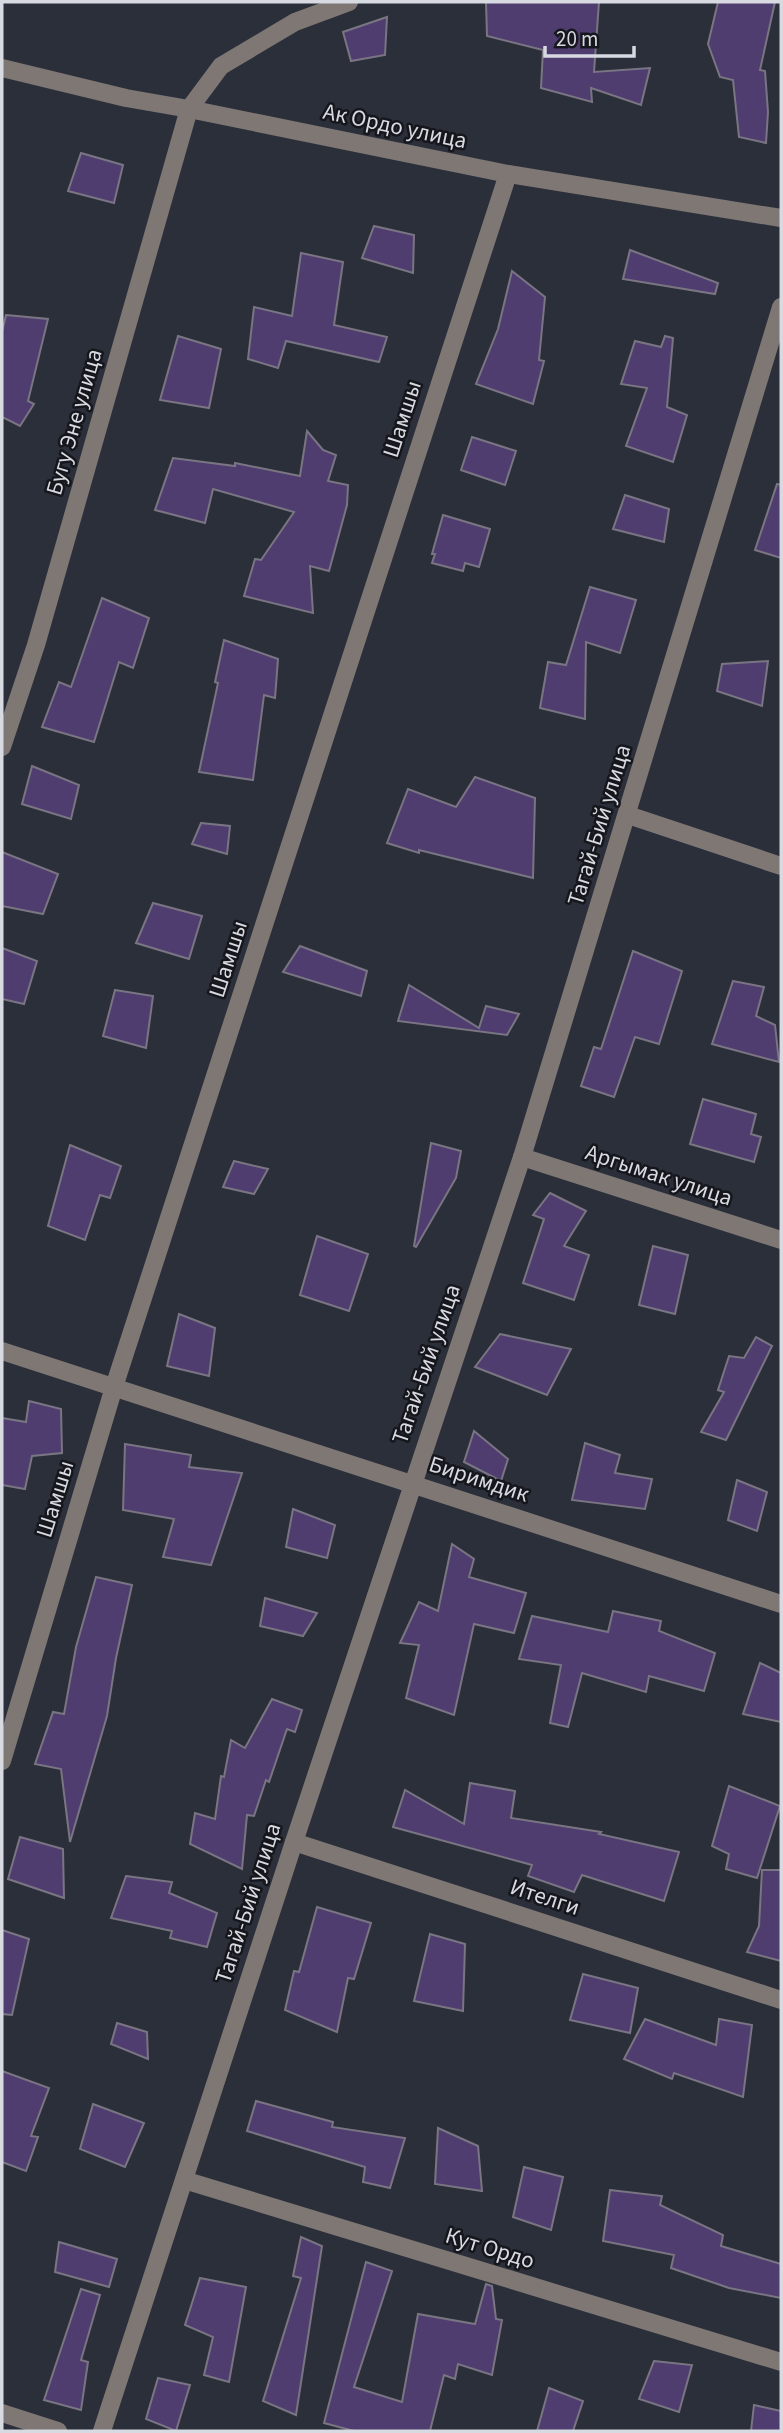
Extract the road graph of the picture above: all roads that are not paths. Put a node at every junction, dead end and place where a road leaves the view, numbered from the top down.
1 (349, 2) edge
2 (2, 68) edge
3 (189, 109) junction
4 (508, 174) junction
5 (781, 218) edge
6 (781, 307) edge
7 (2, 747) edge
8 (628, 815) junction
9 (781, 866) edge
10 (522, 1157) junction
11 (781, 1240) edge
12 (2, 1351) edge
13 (114, 1387) junction
14 (412, 1483) junction
15 (781, 1604) edge
16 (2, 1761) edge
17 (293, 1842) junction
18 (781, 2000) edge
19 (184, 2180) junction
20 (781, 2362) edge
21 (2, 2413) edge
22 (58, 2431) edge
23 (102, 2431) edge

1 - 3 street
2 - 3 street, Ак Ордо улица
3 - 4 street, Ак Ордо улица
3 - 7 street, Бугу Эне улица
4 - 5 street, Ак Ордо улица
4 - 13 street, Шамшы
6 - 8 street, Тагай-Бий улица
8 - 9 street
8 - 10 street, Тагай-Бий улица
10 - 11 street, Аргымак улица
10 - 14 street, Тагай-Бий улица
12 - 13 street, Биримдик
13 - 14 street, Биримдик
13 - 16 street, Шамшы
14 - 15 street, Биримдик
14 - 17 street, Тагай-Бий улица
17 - 18 street, Ителги
17 - 19 street, Тагай-Бий улица
19 - 20 street, Кут Ордо
19 - 23 street, Тагай-Бий улица
21 - 22 street

